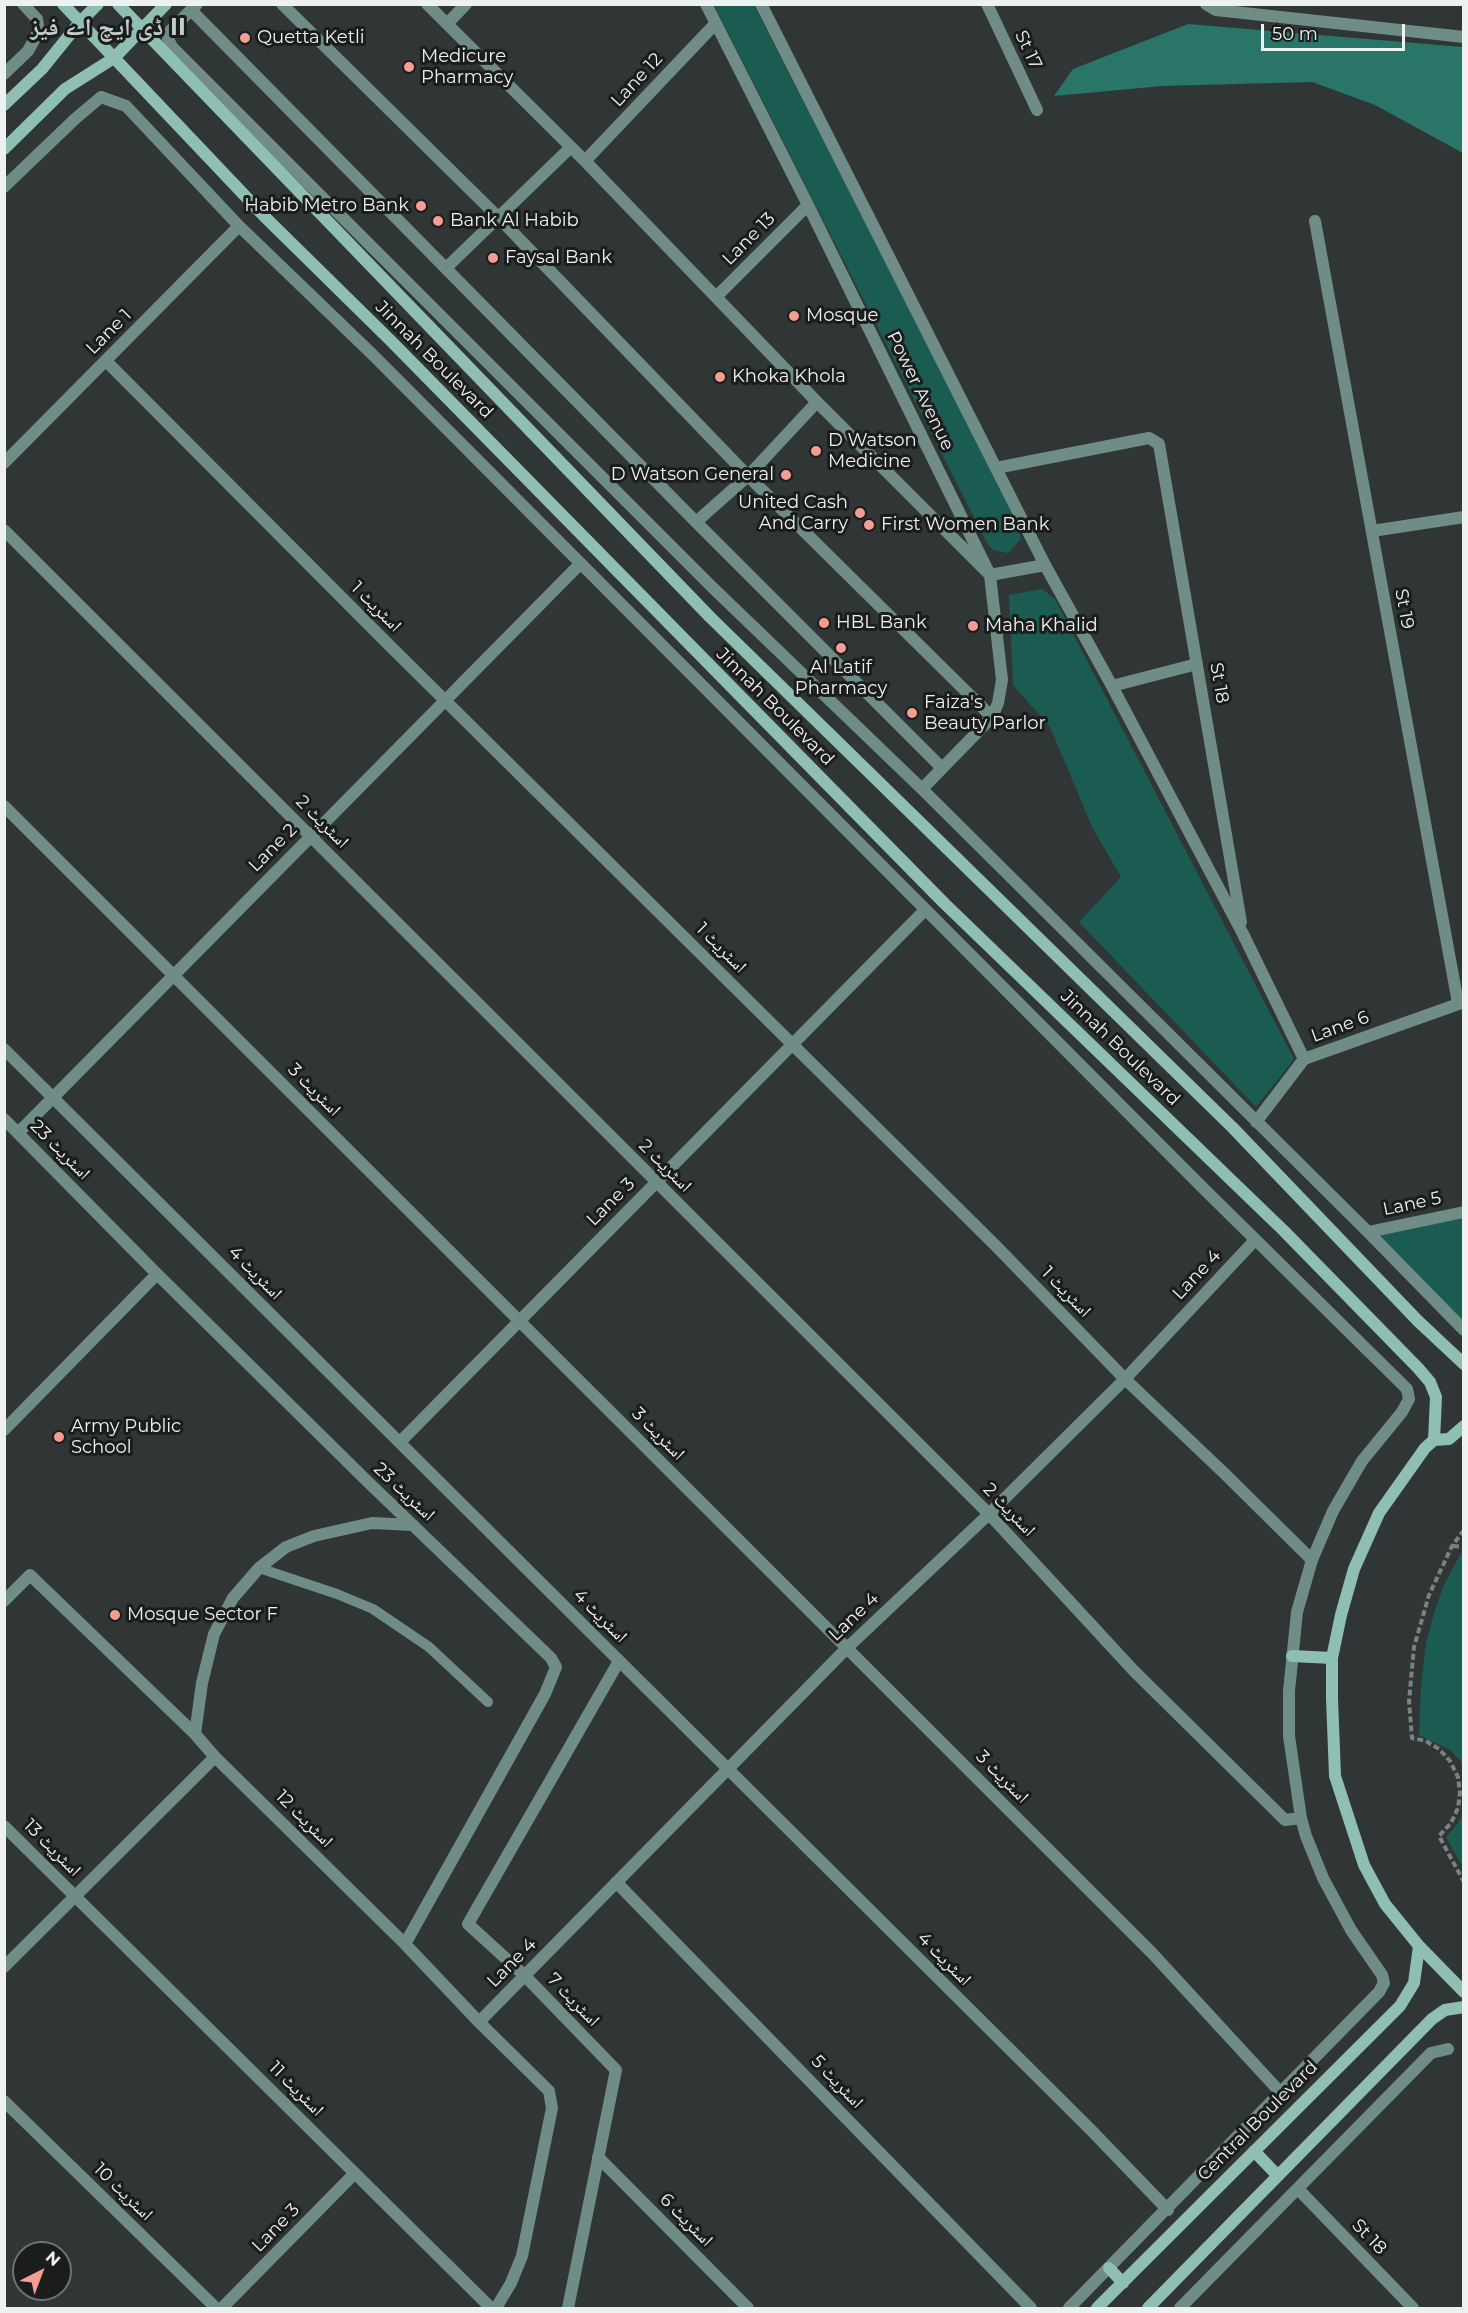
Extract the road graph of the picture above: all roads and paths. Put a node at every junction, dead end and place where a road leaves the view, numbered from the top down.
1 (23, 4) edge
2 (63, 4) edge
3 (98, 4) edge
4 (118, 4) edge
5 (166, 4) edge
6 (282, 4) edge
7 (427, 4) edge
8 (466, 4) edge
9 (706, 4) edge
10 (761, 4) edge
11 (987, 4) edge
12 (1206, 4) edge
13 (194, 7) edge
14 (80, 22) junction
15 (716, 23) junction
16 (447, 24) junction
17 (142, 29) junction
18 (1464, 37) edge
19 (114, 58) junction
20 (4, 74) edge
21 (4, 105) edge
22 (1037, 110) dead end
23 (571, 147) junction
24 (4, 149) edge
25 (585, 161) junction
26 (4, 187) edge
27 (808, 205) junction
28 (498, 217) junction
29 (1315, 221) dead end
30 (239, 226) junction
31 (446, 268) junction
32 (716, 297) junction
33 (106, 360) junction
34 (817, 402) junction
35 (4, 463) edge
36 (996, 468) junction
37 (748, 476) junction
38 (1464, 517) edge
39 (696, 522) junction
40 (4, 530) edge
41 (1372, 531) junction
42 (580, 564) junction
43 (1045, 565) junction
44 (990, 575) junction
45 (1197, 664) junction
46 (1112, 686) junction
47 (445, 700) junction
48 (992, 717) junction
49 (942, 768) junction
50 (922, 789) junction
51 (4, 806) edge
52 (310, 836) junction
53 (924, 910) junction
54 (1243, 934) junction
55 (173, 975) junction
56 (1461, 1003) edge
57 (792, 1044) junction
58 (4, 1049) edge
59 (1304, 1059) junction
60 (53, 1097) junction
61 (4, 1119) edge
62 (1256, 1122) junction
63 (18, 1133) junction
64 (656, 1182) junction
65 (1464, 1212) edge
66 (1368, 1232) junction
67 (1255, 1240) junction
68 (157, 1274) junction
69 (519, 1321) junction
70 (1464, 1330) edge
71 (1464, 1364) edge
72 (1125, 1379) junction
73 (1464, 1426) edge
74 (4, 1430) edge
75 (1434, 1440) junction
76 (400, 1442) junction
77 (989, 1514) junction
78 (413, 1525) junction
79 (1464, 1530) edge
80 (1452, 1546) junction
81 (1464, 1547) edge
82 (1312, 1560) junction
83 (259, 1568) junction
84 (4, 1601) edge
85 (847, 1648) junction
86 (1292, 1656) junction
87 (1332, 1659) junction
88 (619, 1660) junction
89 (488, 1702) dead end
90 (195, 1734) junction
91 (216, 1757) junction
92 (727, 1768) junction
93 (1301, 1818) junction
94 (4, 1826) edge
95 (616, 1882) junction
96 (1464, 1882) edge
97 (75, 1896) junction
98 (405, 1944) junction
99 (1419, 1946) junction
100 (4, 1967) edge
101 (525, 1976) junction
102 (1464, 1992) edge
103 (1464, 2007) edge
104 (479, 2022) junction
105 (1448, 2049) dead end
106 (1280, 2092) junction
107 (4, 2102) edge
108 (1254, 2151) junction
109 (598, 2157) junction
110 (355, 2173) junction
111 (1278, 2176) junction
112 (1299, 2190) junction
113 (1168, 2210) junction
114 (1109, 2268) junction
115 (1124, 2283) junction
116 (216, 2308) edge
117 (222, 2308) edge
118 (491, 2308) edge
119 (496, 2308) edge
120 (568, 2308) edge
121 (748, 2308) edge
122 (1031, 2308) edge
123 (1069, 2308) edge
124 (1097, 2308) edge
125 (1148, 2308) edge
126 (1180, 2308) edge
127 (1413, 2308) edge

1 - 20 street
2 - 14 street, Jinnah Boulevard
3 - 14 street
4 - 17 street, Jinnah Boulevard
5 - 17 street
6 - 28 street
7 - 16 street
8 - 16 street
9 - 15 street, Power Avenue
10 - 36 street, Power Avenue
11 - 22 street, St 17
12 - 18 street
13 - 31 street
13 - 50 street
14 - 19 street, Jinnah Boulevard
14 - 21 street
15 - 25 street, Lane 12
15 - 27 street, Power Avenue
16 - 23 street
17 - 19 street
17 - 71 street, Jinnah Boulevard
19 - 24 street
19 - 75 street, Jinnah Boulevard
23 - 25 street
23 - 28 street
25 - 32 street
26 - 30 street
27 - 32 street, Lane 13
27 - 44 street, Power Avenue
28 - 31 street
28 - 37 street
29 - 41 street, St 19
30 - 33 street, Lane 1
30 - 42 street
31 - 39 street
32 - 34 street
33 - 35 street, Lane 1
33 - 47 street, اسٹریٹ 1
34 - 37 street
34 - 44 street
36 - 43 street, Power Avenue
36 - 45 street, St 18
37 - 39 street
37 - 48 street
38 - 41 street
39 - 49 street
40 - 52 street, اسٹریٹ 2
41 - 56 street, St 19
42 - 47 street, Lane 2
42 - 53 street
43 - 44 street
43 - 46 street, Power Avenue
44 - 48 street, Power Avenue
45 - 46 street
45 - 54 street, St 18
46 - 54 street, Power Avenue
47 - 52 street, Lane 2
47 - 57 street, اسٹریٹ 1
48 - 49 street, Power Avenue
49 - 50 street, Power Avenue
50 - 62 street
51 - 55 street, اسٹریٹ 3
52 - 55 street, Lane 2
52 - 64 street, اسٹریٹ 2
53 - 57 street, Lane 3
53 - 67 street
54 - 59 street
55 - 60 street, Lane 2
55 - 69 street, اسٹریٹ 3
56 - 59 street, Lane 6
57 - 64 street, Lane 3
57 - 72 street, اسٹریٹ 1
58 - 60 street, اسٹریٹ 4
59 - 62 street, Lane 6
60 - 63 street, Lane 2
60 - 76 street, اسٹریٹ 4
61 - 63 street, اسٹریٹ 23
62 - 66 street
63 - 68 street, اسٹریٹ 23
64 - 69 street, Lane 3
64 - 77 street, اسٹریٹ 2
65 - 66 street, Lane 5
66 - 70 street
67 - 72 street, Lane 4
67 - 82 street
68 - 74 street
68 - 78 street, اسٹریٹ 23
69 - 76 street, Lane 3
69 - 85 street, اسٹریٹ 3
72 - 77 street, Lane 4
72 - 82 street, اسٹریٹ 1
73 - 75 street
75 - 87 street
76 - 88 street, اسٹریٹ 4
77 - 85 street, Lane 4
77 - 93 street, اسٹریٹ 2
78 - 83 street
78 - 98 street, اسٹریٹ 23
79 - 80 path
80 - 81 path
80 - 96 path
82 - 86 street
83 - 89 lane
83 - 90 street
84 - 90 street, اسٹریٹ 12
85 - 92 street, Lane 4
85 - 106 street, اسٹریٹ 3
86 - 87 street
86 - 93 street
87 - 99 street
88 - 92 street, اسٹریٹ 4
88 - 101 street, اسٹریٹ 7
90 - 91 street, اسٹریٹ 12
91 - 97 street
91 - 98 street, اسٹریٹ 12
92 - 95 street, Lane 4
92 - 113 street, اسٹریٹ 4
93 - 106 street
94 - 97 street, اسٹریٹ 13
95 - 101 street, Lane 4
95 - 122 street, اسٹریٹ 5
97 - 100 street
97 - 110 street, اسٹریٹ 11
98 - 104 street, اسٹریٹ 12
99 - 102 street
99 - 108 street, Central Boulevard
101 - 104 street, Lane 4
101 - 109 street, اسٹریٹ 7
103 - 111 street
104 - 119 street, اسٹریٹ 12
105 - 112 street
106 - 113 street
107 - 116 street, اسٹریٹ 10
108 - 111 street
108 - 115 street, Central Boulevard
109 - 120 street, اسٹریٹ 7
109 - 121 street, اسٹریٹ 6
110 - 117 street, Lane 3
110 - 118 street, اسٹریٹ 11
111 - 125 street
112 - 126 street
112 - 127 street, St 18
113 - 114 street
114 - 115 street
114 - 123 street
115 - 124 street, Central Boulevard

